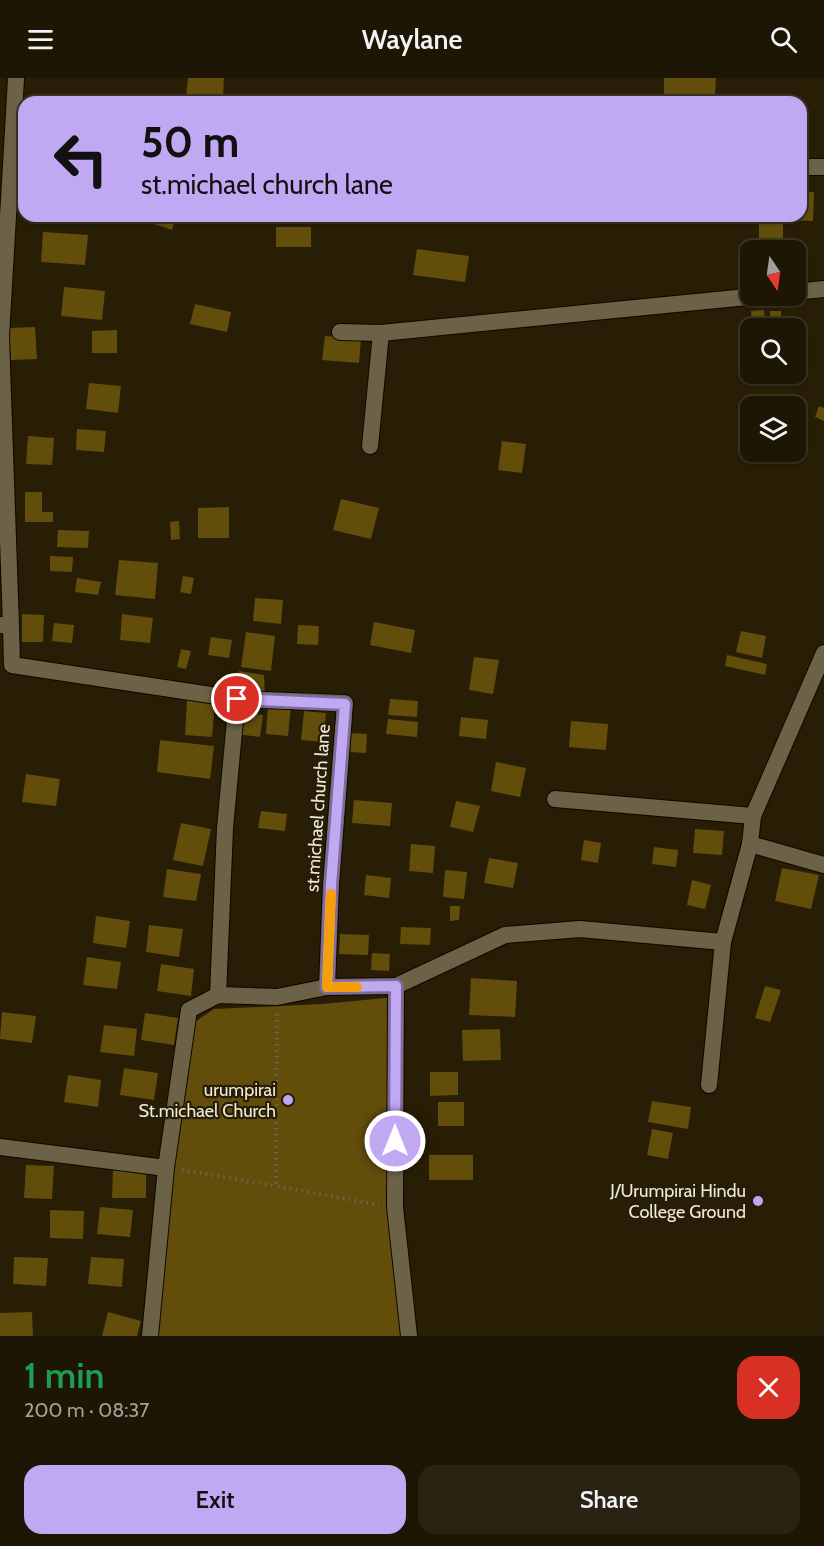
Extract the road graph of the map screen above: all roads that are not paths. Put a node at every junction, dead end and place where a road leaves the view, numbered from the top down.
1 (16, 78) edge
2 (807, 167) edge
3 (824, 167) edge
4 (824, 289) edge
5 (806, 291) edge
6 (740, 298) edge
7 (1, 318) edge
8 (340, 332) dead end
9 (381, 333) junction
10 (370, 446) dead end
11 (5, 625) edge
12 (824, 653) edge
13 (237, 699) junction
14 (555, 799) dead end
15 (753, 816) junction
16 (750, 844) junction
17 (824, 865) edge
18 (723, 942) junction
19 (396, 986) junction
20 (327, 987) junction
21 (218, 994) junction
22 (709, 1085) dead end
23 (0, 1147) edge
24 (166, 1168) junction
25 (150, 1336) edge
26 (409, 1336) edge

1 - 7 street
2 - 3 street
4 - 5 street
6 - 9 street
7 - 11 street
8 - 9 street
9 - 10 street
11 - 13 street
12 - 15 street
13 - 20 street, st.michael church lane
13 - 21 street
14 - 15 street
15 - 16 street
16 - 17 street
16 - 18 street
18 - 19 street
18 - 22 street
19 - 20 street
19 - 26 street
20 - 21 street
21 - 24 street
23 - 24 street
24 - 25 street

